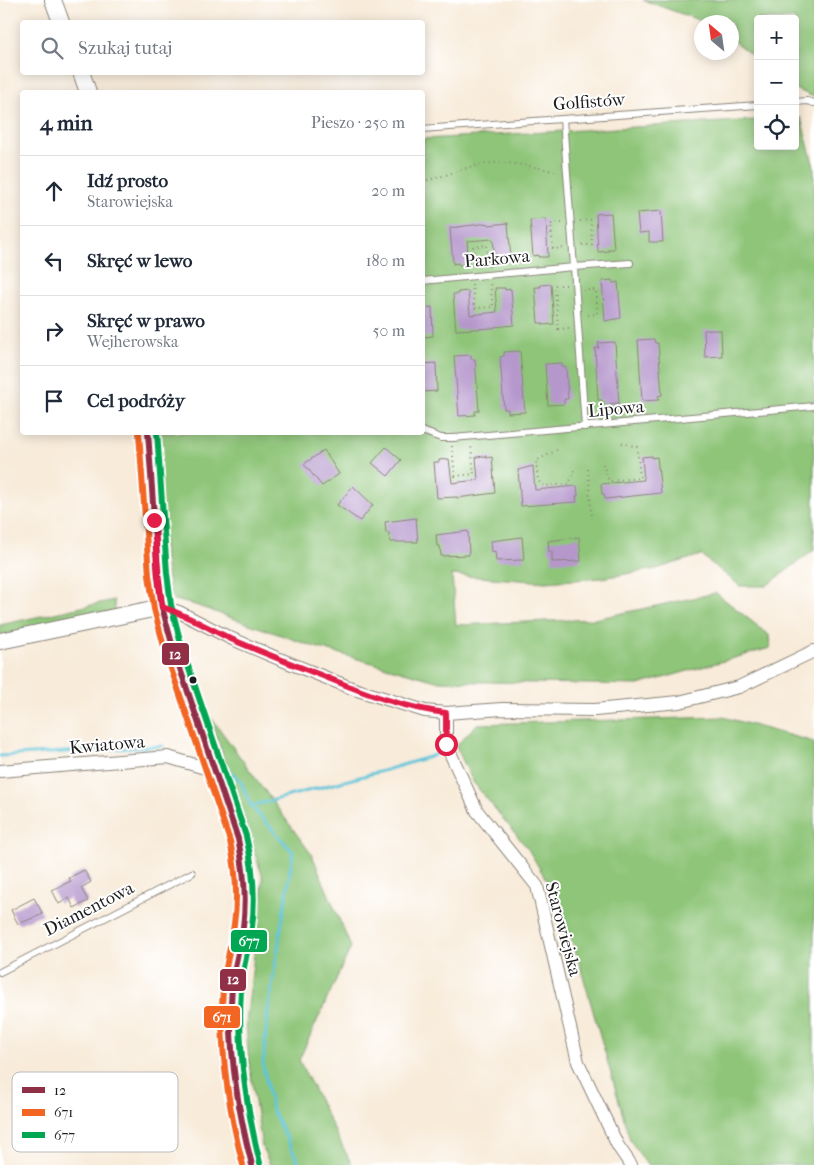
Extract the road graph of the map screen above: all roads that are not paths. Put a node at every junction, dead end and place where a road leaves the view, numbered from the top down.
1 (53, 0) edge
2 (60, 20) edge
3 (81, 75) edge
4 (87, 90) edge
5 (799, 102) edge
6 (814, 102) edge
7 (754, 104) edge
8 (563, 119) junction
9 (425, 129) edge
10 (630, 262) dead end
11 (574, 268) junction
12 (425, 281) edge
13 (814, 406) edge
14 (585, 427) junction
15 (425, 432) edge
16 (148, 435) edge
17 (162, 607) junction
18 (0, 641) edge
19 (814, 651) edge
20 (446, 713) junction
21 (0, 771) edge
22 (215, 771) junction
23 (192, 873) dead end
24 (0, 972) edge
25 (252, 1165) edge
26 (631, 1165) edge

1 - 2 street
3 - 4 street
5 - 6 lane
7 - 8 lane, Golfistów
8 - 9 lane, Golfistów
8 - 11 lane
10 - 11 lane, Parkowa
11 - 12 lane, Parkowa
11 - 14 lane
13 - 14 lane, Lipowa
14 - 15 lane, Lipowa
16 - 17 street
17 - 18 street
17 - 20 street
17 - 22 street
19 - 20 street
20 - 26 street, Starowiejska
21 - 22 street, Kwiatowa
22 - 25 street
23 - 24 lane, Diamentowa

